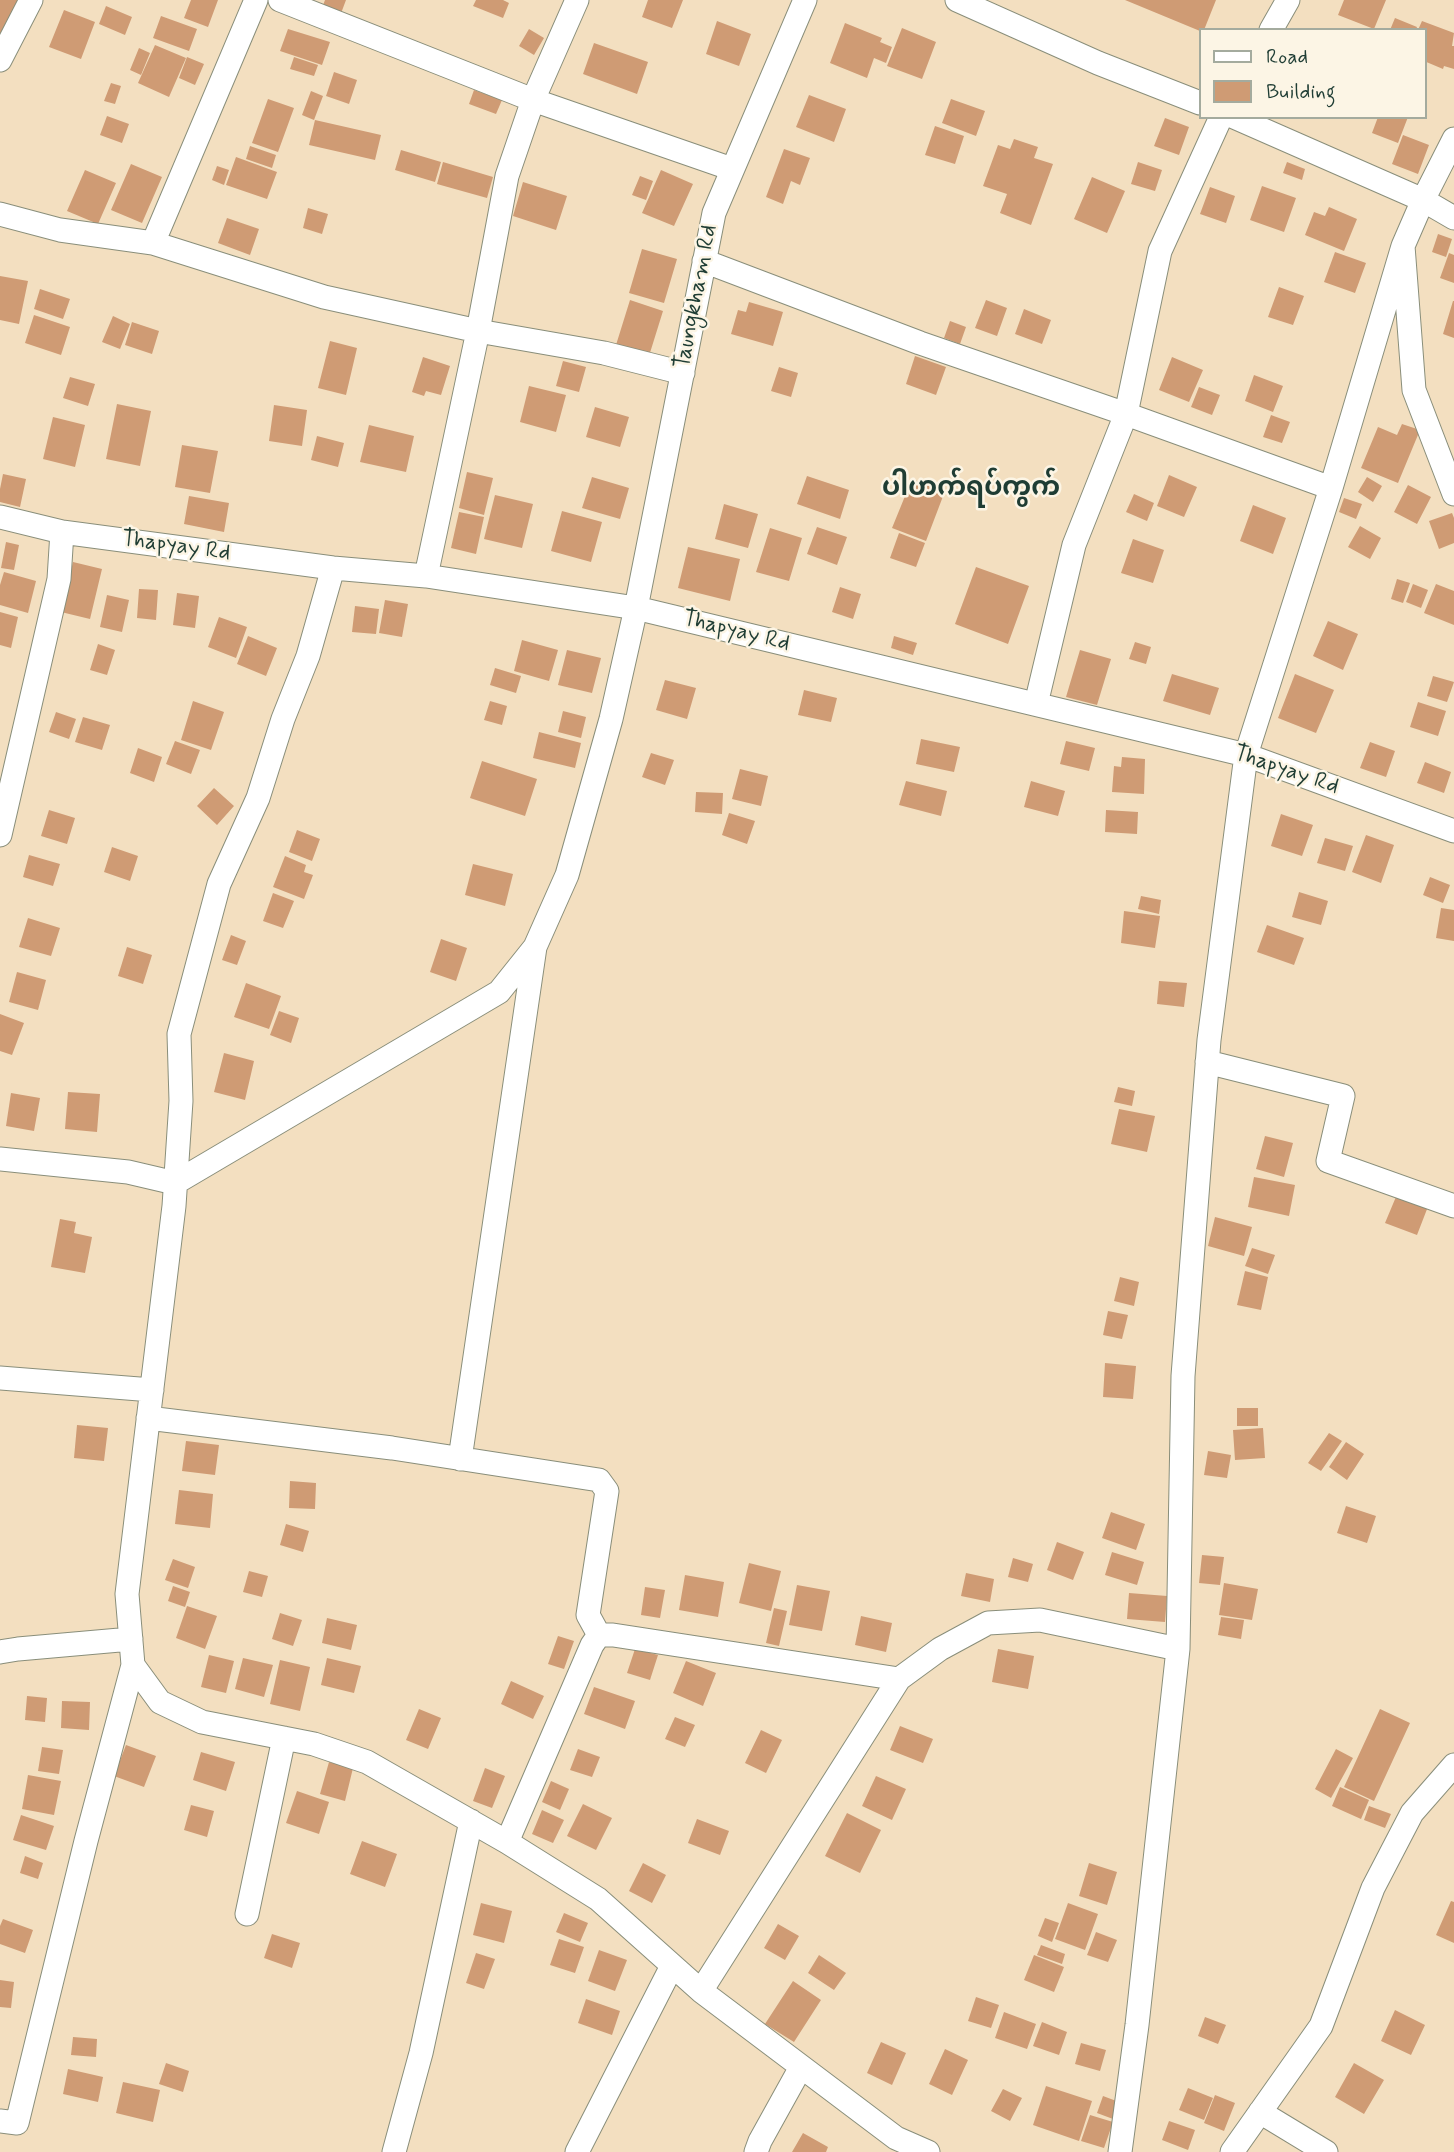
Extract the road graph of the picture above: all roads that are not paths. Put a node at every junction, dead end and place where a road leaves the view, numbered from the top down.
1 (31, 0) edge
2 (256, 0) edge
3 (280, 0) edge
4 (577, 0) edge
5 (805, 0) edge
6 (957, 0) edge
7 (1288, 0) edge
8 (1272, 28) edge
9 (0, 60) edge
10 (533, 100) junction
11 (1198, 102) edge
12 (1221, 119) edge
13 (1239, 119) edge
14 (1454, 139) edge
15 (732, 169) junction
16 (1423, 200) junction
17 (0, 214) edge
18 (1454, 218) edge
19 (153, 243) junction
20 (1403, 246) junction
21 (704, 261) junction
22 (478, 331) junction
23 (683, 373) junction
24 (1126, 414) junction
25 (1331, 488) junction
26 (1454, 494) edge
27 (0, 517) edge
28 (62, 532) junction
29 (333, 568) junction
30 (426, 576) junction
31 (636, 608) junction
32 (1035, 704) junction
33 (1246, 755) junction
34 (1454, 831) edge
35 (0, 835) edge
36 (535, 947) junction
37 (1207, 1062) junction
38 (0, 1159) edge
39 (175, 1183) junction
40 (1454, 1206) edge
41 (0, 1378) edge
42 (152, 1390) junction
43 (148, 1418) junction
44 (460, 1459) junction
45 (599, 1634) junction
46 (131, 1639) junction
47 (1178, 1649) junction
48 (0, 1652) edge
49 (133, 1665) junction
50 (899, 1679) junction
51 (284, 1738) junction
52 (1454, 1765) edge
53 (471, 1821) junction
54 (507, 1842) junction
55 (247, 1913) dead end
56 (672, 1966) junction
57 (701, 1991) junction
58 (801, 2067) junction
59 (1260, 2112) junction
60 (0, 2121) edge
61 (894, 2145) edge
62 (394, 2152) edge
63 (577, 2152) edge
64 (756, 2152) edge
65 (928, 2152) edge
66 (1120, 2152) edge
67 (1232, 2152) edge
68 (1326, 2152) edge

1 - 9 street
2 - 19 street
3 - 10 street
4 - 10 street
5 - 15 street, Taungkham Rd
6 - 11 street
7 - 8 street
10 - 15 street
10 - 22 street
12 - 24 street
13 - 16 street
14 - 16 street
15 - 21 street, Taungkham Rd
16 - 18 street
16 - 20 street
17 - 19 street
19 - 22 street
20 - 25 street
20 - 26 street
21 - 23 street, Taungkham Rd
21 - 24 street
22 - 23 street
22 - 30 street
23 - 31 street, Taungkham Rd
24 - 25 street
24 - 32 street
25 - 33 street
27 - 28 street, Thapyay Rd
28 - 29 street, Thapyay Rd
28 - 35 street
29 - 30 street, Thapyay Rd
29 - 39 street
30 - 31 street, Thapyay Rd
31 - 32 street, Thapyay Rd
31 - 36 street, Taungkham Rd
32 - 33 street, Thapyay Rd
33 - 34 street, Thapyay Rd
33 - 37 street
36 - 39 street
36 - 44 street
37 - 40 street
37 - 47 street
38 - 39 street
39 - 42 street
41 - 42 street
42 - 43 street
43 - 44 street
43 - 46 street
44 - 45 street
45 - 50 street
45 - 54 street
46 - 48 street
46 - 49 street
47 - 50 street
47 - 66 street
49 - 51 street
49 - 60 street
50 - 57 street
51 - 53 street
51 - 55 street
52 - 59 street
53 - 54 street
53 - 62 street
54 - 56 street
56 - 57 street
56 - 63 street
57 - 58 street
58 - 61 street
58 - 64 street
59 - 67 street
59 - 68 street
61 - 65 street

